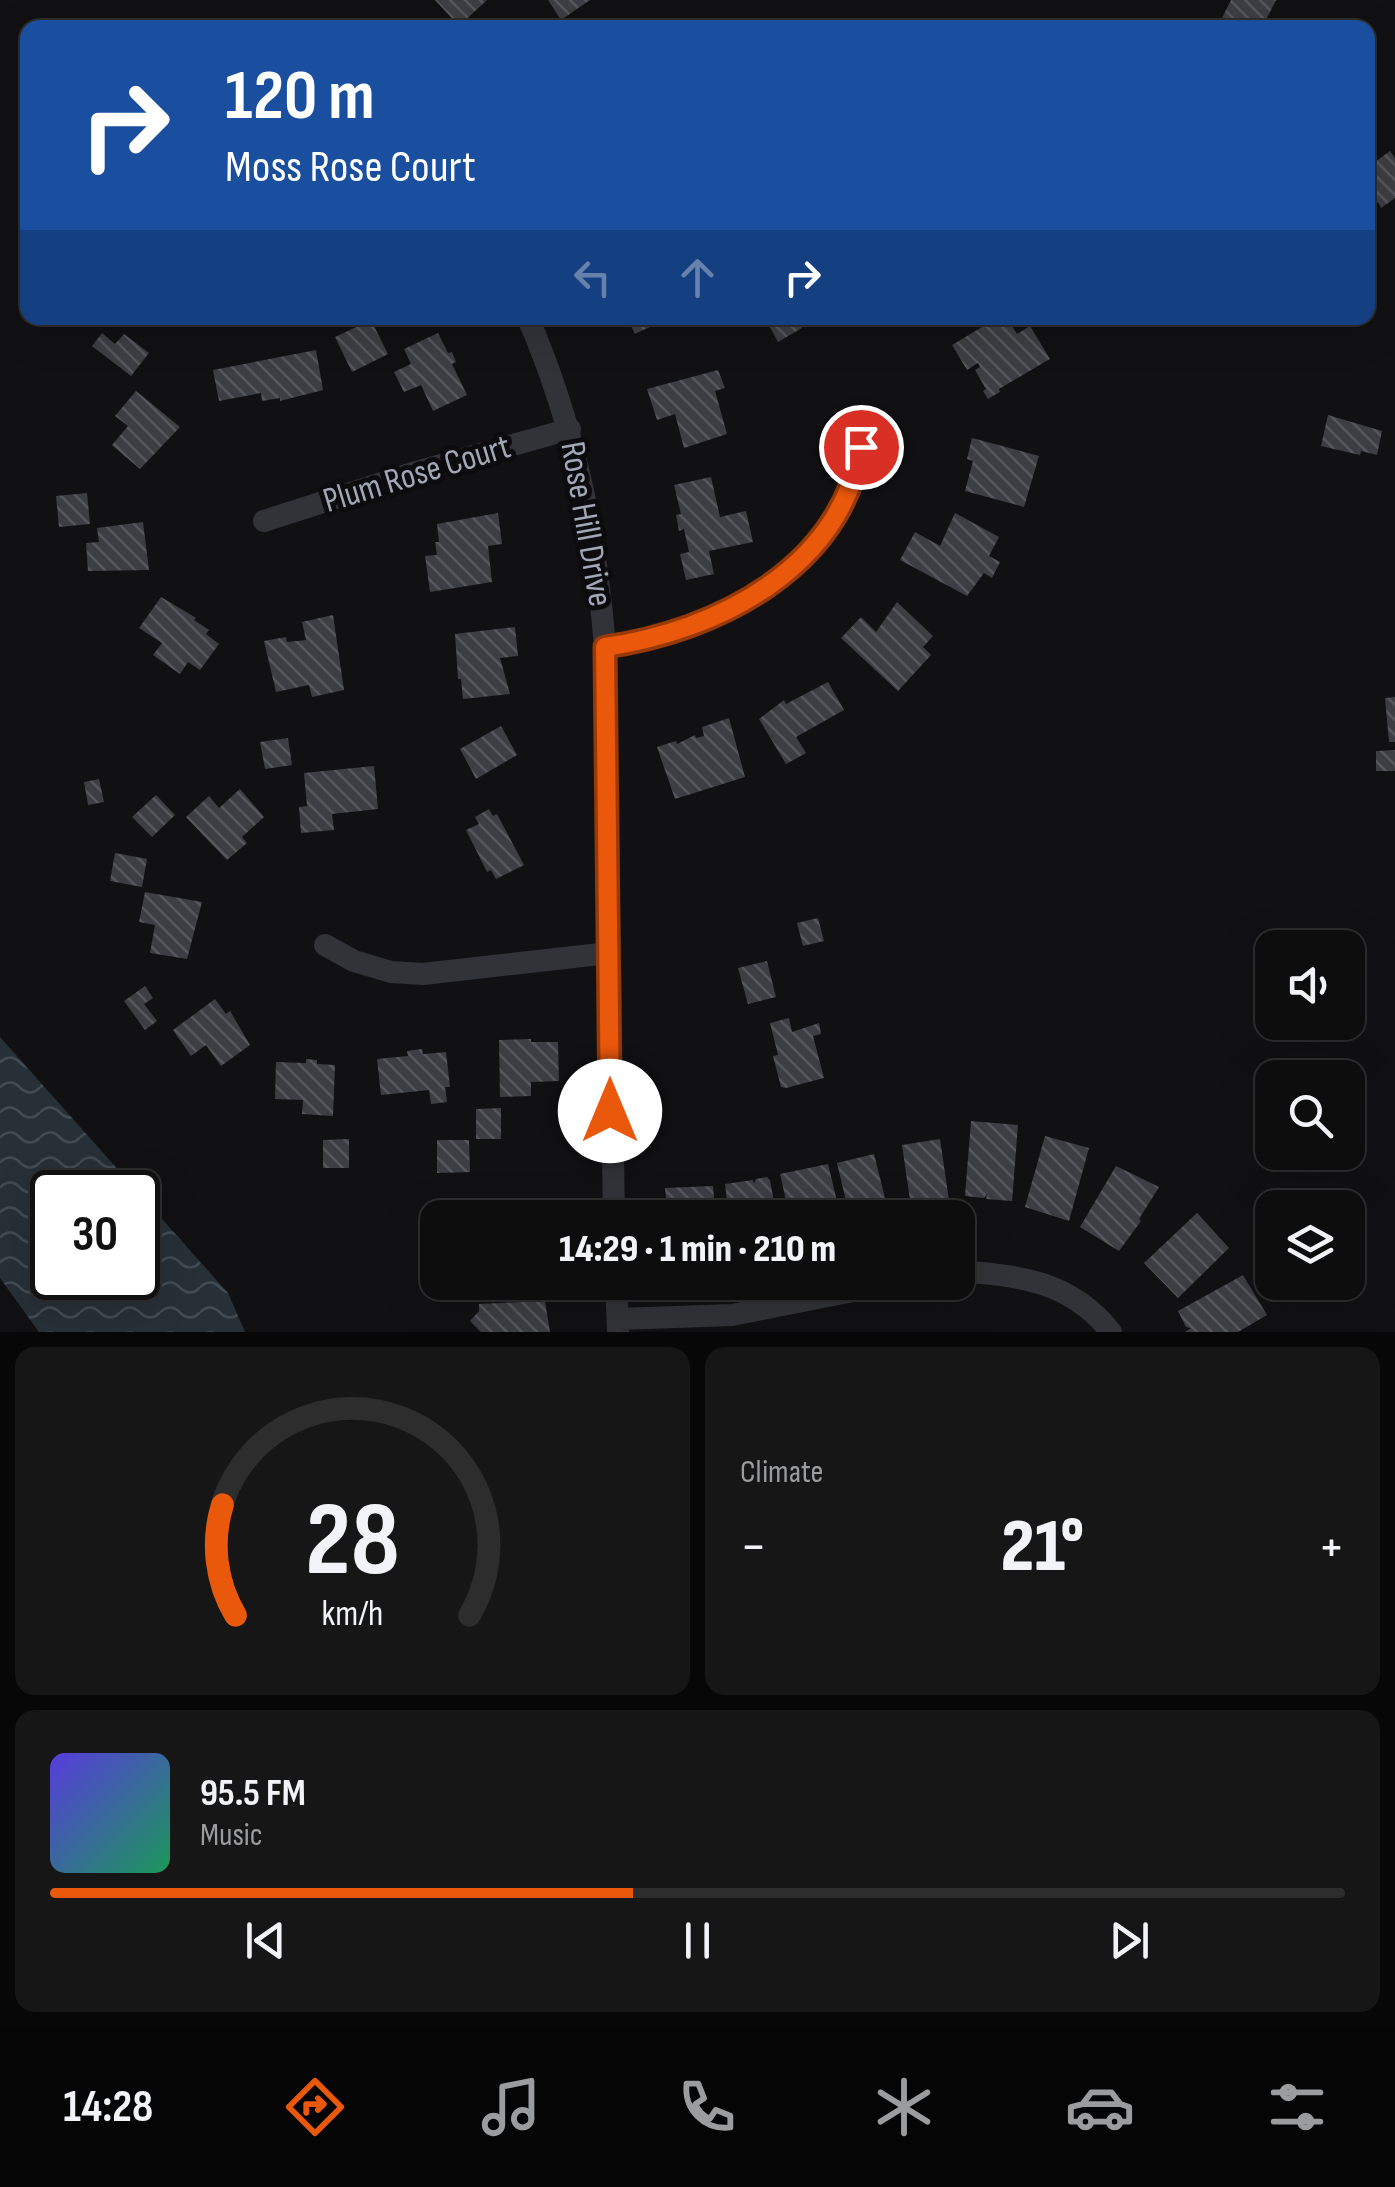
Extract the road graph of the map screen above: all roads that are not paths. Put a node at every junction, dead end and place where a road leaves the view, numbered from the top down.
1 (531, 325) edge
2 (864, 426) dead end
3 (570, 429) junction
4 (264, 521) dead end
5 (605, 647) junction
6 (325, 945) dead end
7 (609, 953) junction
8 (614, 1200) edge
9 (975, 1272) edge
10 (617, 1300) edge
11 (807, 1300) edge
12 (618, 1326) edge
13 (1111, 1332) edge

1 - 3 street, Rose Hill Drive
2 - 5 street
3 - 4 street, Plum Rose Court
3 - 5 street, Rose Hill Drive
5 - 7 street, Rose Hill Drive
6 - 7 street
7 - 8 street, Rose Hill Drive
9 - 13 street
10 - 12 street
11 - 12 street

